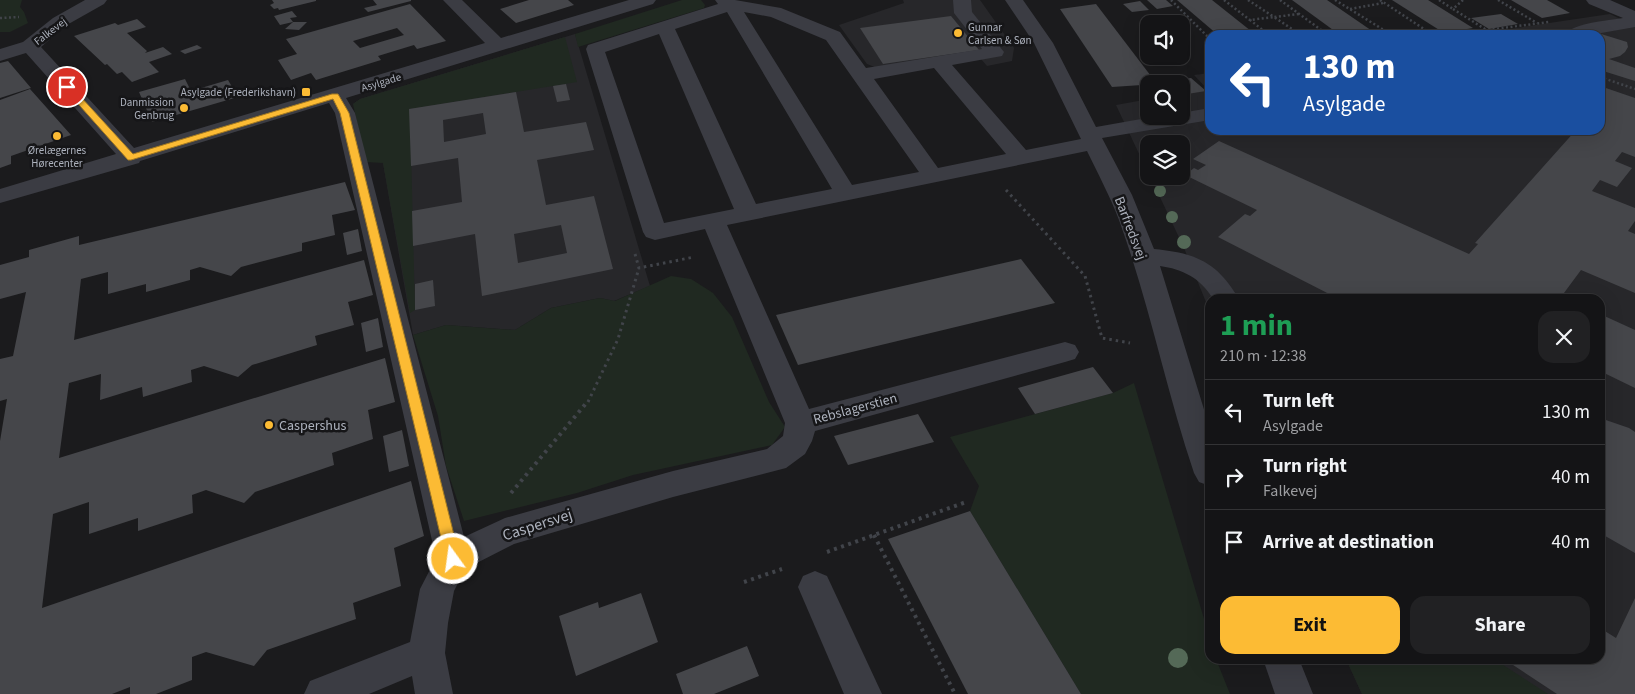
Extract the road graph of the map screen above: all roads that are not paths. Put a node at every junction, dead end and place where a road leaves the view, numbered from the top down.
1 (98, 0) edge
2 (452, 0) edge
3 (648, 0) edge
4 (962, 0) edge
5 (1014, 0) edge
6 (1595, 0) edge
7 (727, 2) edge
8 (1635, 17) edge
9 (1635, 22) edge
10 (664, 26) junction
11 (1586, 30) edge
12 (30, 46) junction
13 (498, 46) junction
14 (0, 55) edge
15 (939, 62) junction
16 (862, 75) junction
17 (335, 96) junction
18 (1205, 115) edge
19 (1091, 138) junction
20 (131, 158) junction
21 (1020, 158) junction
22 (933, 176) junction
23 (846, 193) junction
24 (0, 196) edge
25 (748, 213) junction
26 (713, 220) junction
27 (1143, 256) junction
28 (1223, 294) edge
29 (1066, 352) dead end
30 (800, 423) junction
31 (1205, 450) edge
32 (453, 559) junction
33 (818, 570) road end
34 (427, 653) junction
35 (1283, 664) edge
36 (323, 694) edge
37 (434, 694) edge
38 (863, 694) edge
39 (1294, 694) edge

1 - 12 street, Falkevej
2 - 13 street
3 - 13 street, Asylgade
4 - 15 street
5 - 19 street, Barfredsvej
6 - 8 street
7 - 10 street
7 - 16 street
7 - 23 street
9 - 11 street
10 - 25 street
10 - 26 street
12 - 14 street
12 - 20 street, Falkevej
13 - 17 street, Asylgade
15 - 16 street
15 - 21 street
16 - 22 street
17 - 20 street, Asylgade
17 - 32 street
18 - 19 street
19 - 21 street
19 - 27 street, Barfredsvej
20 - 24 street, Asylgade
21 - 22 street
22 - 23 street
23 - 25 street
25 - 26 street
26 - 30 street, Rebslagerstien
27 - 28 street
27 - 31 street, Barfredsvej
29 - 30 street, Rebslagerstien
30 - 32 street, Caspersvej
32 - 34 street
33 - 38 street
34 - 36 street
34 - 37 street
35 - 39 street

